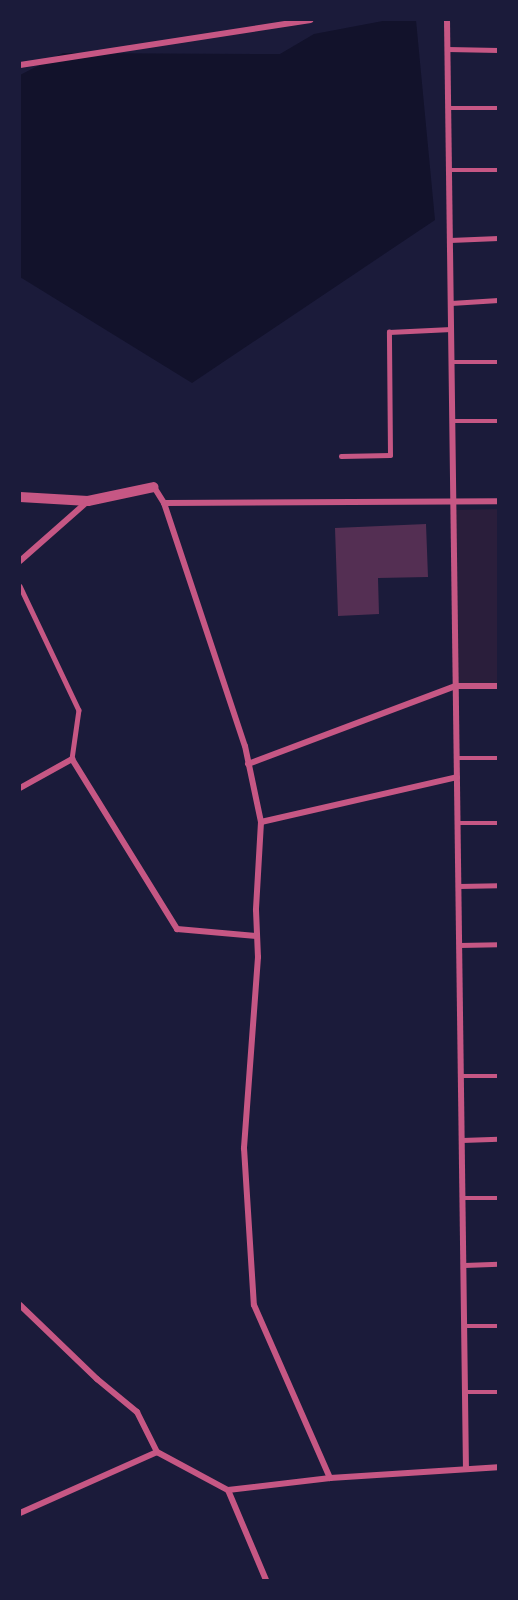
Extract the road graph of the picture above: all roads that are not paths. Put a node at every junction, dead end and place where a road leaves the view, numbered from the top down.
1 (311, 20) edge
2 (447, 20) edge
3 (448, 50) junction
4 (498, 50) edge
5 (20, 65) edge
6 (448, 108) junction
7 (498, 108) edge
8 (449, 170) junction
9 (498, 170) edge
10 (498, 238) edge
11 (450, 240) junction
12 (498, 300) edge
13 (451, 303) junction
14 (451, 328) junction
15 (452, 362) junction
16 (498, 362) edge
17 (452, 421) junction
18 (498, 421) edge
19 (341, 456) dead end
20 (154, 487) joint
21 (20, 497) edge
22 (88, 501) junction
23 (454, 501) junction
24 (498, 501) edge
25 (164, 503) junction
26 (20, 561) edge
27 (20, 586) edge
28 (456, 686) junction
29 (498, 686) edge
30 (457, 758) junction
31 (498, 758) edge
32 (72, 759) junction
33 (248, 764) junction
34 (457, 777) junction
35 (20, 788) edge
36 (261, 822) junction
37 (458, 823) junction
38 (498, 823) edge
39 (498, 885) edge
40 (459, 886) junction
41 (257, 936) junction
42 (498, 944) edge
43 (459, 945) junction
44 (461, 1076) junction
45 (498, 1076) edge
46 (498, 1139) edge
47 (462, 1140) junction
48 (463, 1198) junction
49 (498, 1198) edge
50 (498, 1264) edge
51 (464, 1265) junction
52 (20, 1305) edge
53 (464, 1326) junction
54 (498, 1326) edge
55 (465, 1392) junction
56 (498, 1392) edge
57 (157, 1452) junction
58 (466, 1467) junction
59 (498, 1467) edge
60 (330, 1478) junction
61 (228, 1490) junction
62 (20, 1513) edge
63 (266, 1581) edge

1 - 5 street
2 - 3 street
3 - 4 lane
3 - 6 street
6 - 7 lane
6 - 8 street
8 - 9 lane
8 - 11 street
10 - 11 lane
11 - 13 street
12 - 13 lane
13 - 14 street
14 - 15 street
14 - 19 lane
15 - 16 lane
15 - 17 street
17 - 18 lane
17 - 23 street
20 - 22 street
20 - 25 street
21 - 22 street
22 - 26 street
23 - 24 street
23 - 25 street
23 - 28 street
25 - 33 street
27 - 32 lane
28 - 29 street
28 - 30 street
28 - 33 street
30 - 31 lane
30 - 34 street
32 - 35 street
32 - 41 street
33 - 36 street
34 - 36 street
34 - 37 street
36 - 41 street
37 - 38 lane
37 - 40 street
39 - 40 lane
40 - 43 street
41 - 60 street
42 - 43 lane
43 - 44 street
44 - 45 lane
44 - 47 street
46 - 47 lane
47 - 48 street
48 - 49 lane
48 - 51 street
50 - 51 lane
51 - 53 street
52 - 57 street
53 - 54 lane
53 - 55 street
55 - 56 lane
55 - 58 street
57 - 61 street
57 - 62 street
58 - 59 street
58 - 60 street
60 - 61 street
61 - 63 street

